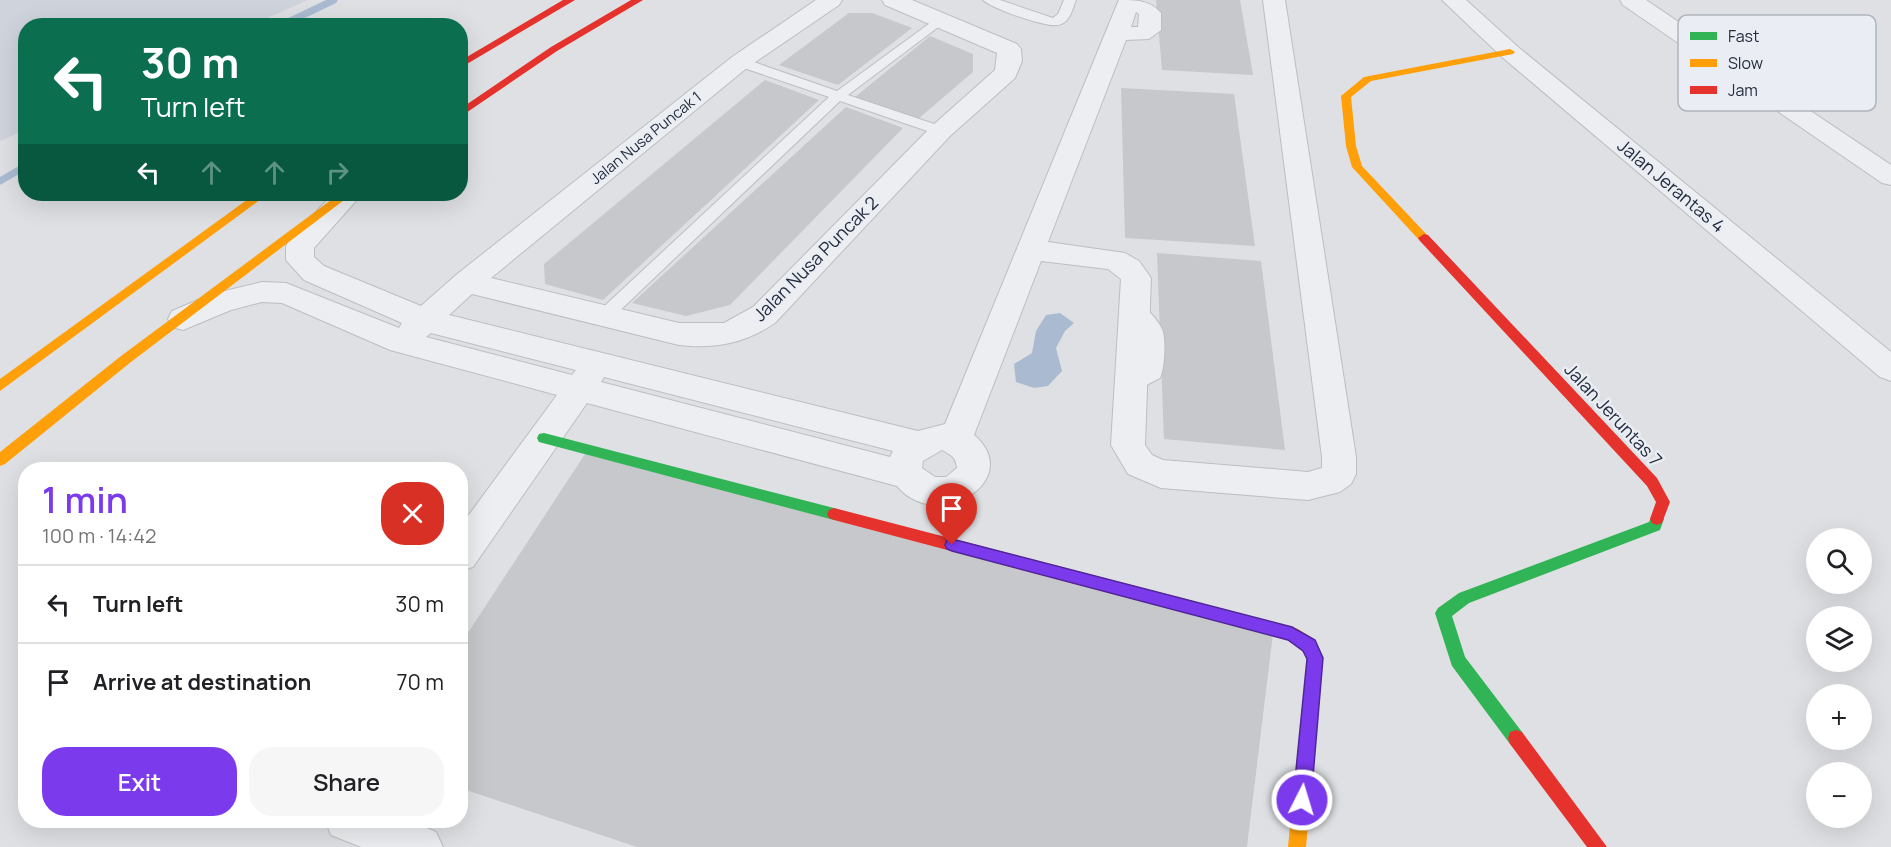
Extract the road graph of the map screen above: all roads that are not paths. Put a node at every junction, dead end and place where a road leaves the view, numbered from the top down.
1 (570, 0) edge
2 (638, 0) edge
3 (831, 0) edge
4 (893, 0) edge
5 (989, 0) edge
6 (1070, 0) edge
7 (1274, 0) edge
8 (1453, 0) edge
9 (1631, 0) edge
10 (1129, 1) edge
11 (941, 18) junction
12 (1678, 32) edge
13 (1510, 52) junction
14 (468, 60) edge
15 (740, 62) junction
16 (838, 96) junction
17 (468, 108) edge
18 (1794, 111) edge
19 (942, 131) junction
20 (1891, 177) edge
21 (252, 201) edge
22 (338, 201) edge
23 (341, 201) edge
24 (1031, 250) junction
25 (466, 282) junction
26 (604, 316) junction
27 (424, 320) junction
28 (179, 321) junction
29 (401, 342) junction
30 (1891, 369) edge
31 (589, 376) junction
32 (0, 386) edge
33 (544, 438) junction
34 (955, 440) junction
35 (918, 444) junction
36 (0, 460) edge
37 (908, 475) junction
38 (468, 545) edge
39 (368, 828) edge
40 (421, 847) edge
41 (1297, 847) edge
42 (1598, 847) edge

1 - 14 street
2 - 17 street
3 - 15 street, Jalan Nusa Puncak 1
4 - 11 street
5 - 6 lane
7 - 24 street
8 - 13 street, Jalan Jerantas 4
9 - 12 street
10 - 24 street
11 - 16 lane
11 - 19 street, Jalan Nusa Puncak 2
13 - 30 street, Jalan Jerantas 4
13 - 42 street, Jalan Jeruntas 7
15 - 16 lane
15 - 25 street, Jalan Nusa Puncak 1
16 - 19 lane
16 - 26 lane
18 - 20 street
19 - 26 street, Jalan Nusa Puncak 2
21 - 32 street
22 - 28 street
23 - 27 street
24 - 34 street
25 - 26 street, Jalan Nusa Puncak 2
25 - 27 street, Jalan Nusa Puncak 1
27 - 29 street, Jalan Nusa Puncak 1
27 - 31 street
28 - 29 street
28 - 36 street
29 - 31 street
31 - 33 street
31 - 35 street
31 - 37 street
33 - 38 street
33 - 41 street
34 - 35 street
34 - 37 street
35 - 37 street
39 - 40 street

